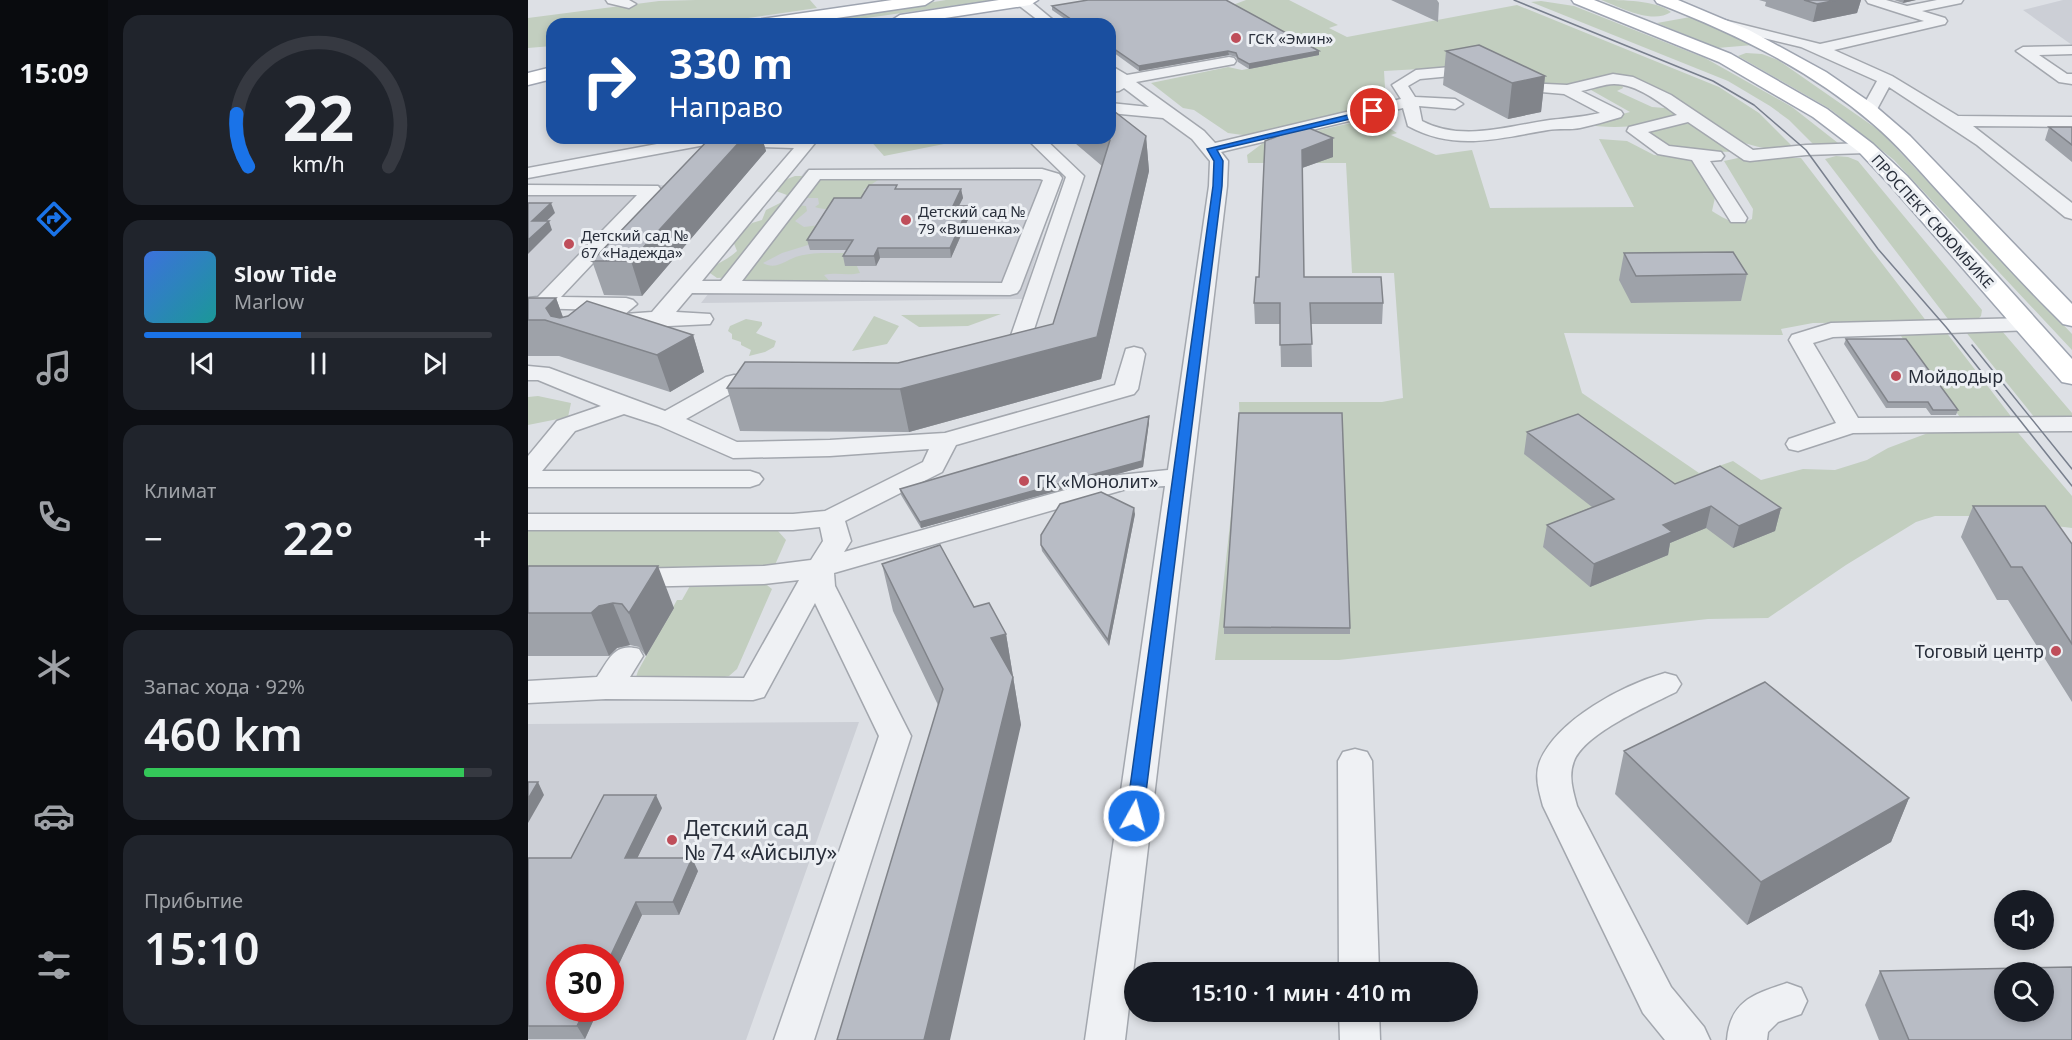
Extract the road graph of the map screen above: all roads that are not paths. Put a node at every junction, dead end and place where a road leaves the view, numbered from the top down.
1 (613, 0) edge
2 (925, 0) edge
3 (1580, 0) edge
4 (1956, 0) edge
5 (1026, 1) edge
6 (629, 4) dead end
7 (1672, 4) edge
8 (1868, 4) edge
9 (1907, 11) junction
10 (1885, 15) dead end
11 (804, 18) edge
12 (912, 18) edge
13 (1044, 18) edge
14 (1629, 18) junction
15 (1724, 24) junction
16 (1818, 49) junction
17 (2070, 50) dead end
18 (1782, 52) junction
19 (1725, 58) junction
20 (1229, 62) dead end
21 (546, 72) edge
22 (528, 74) edge
23 (546, 74) edge
24 (528, 79) edge
25 (2072, 79) edge
26 (1116, 80) edge
27 (1885, 80) junction
28 (1116, 81) edge
29 (1567, 90) junction
30 (1410, 102) junction
31 (1455, 104) edge
32 (1116, 109) edge
33 (1869, 110) junction
34 (1167, 114) junction
35 (1690, 116) junction
36 (1956, 121) junction
37 (2072, 122) edge
38 (666, 144) edge
39 (806, 144) edge
40 (1040, 144) edge
41 (1866, 148) junction
42 (1211, 149) junction
43 (1698, 156) junction
44 (1750, 156) junction
45 (528, 173) edge
46 (528, 190) edge
47 (2072, 213) edge
48 (1738, 218) dead end
49 (686, 287) junction
50 (727, 287) junction
51 (536, 303) edge
52 (658, 318) junction
53 (2072, 318) edge
54 (702, 319) dead end
55 (2026, 325) junction
56 (563, 354) dead end
57 (1134, 354) dead end
58 (982, 363) edge
59 (534, 373) edge
60 (2072, 376) edge
61 (789, 382) edge
62 (623, 406) junction
63 (667, 420) junction
64 (2072, 424) edge
65 (1850, 426) junction
66 (946, 440) junction
67 (1798, 444) dead end
68 (528, 472) edge
69 (1179, 477) junction
70 (528, 479) edge
71 (750, 479) dead end
72 (831, 518) junction
73 (528, 522) edge
74 (820, 568) junction
75 (596, 579) edge
76 (628, 656) edge
77 (1665, 684) dead end
78 (606, 688) junction
79 (528, 692) edge
80 (1355, 761) dead end
81 (1359, 962) edge
82 (1786, 1000) dead end
83 (1359, 1022) edge
84 (794, 1040) edge
85 (1105, 1040) edge
86 (1360, 1040) edge
87 (1690, 1040) edge
88 (1747, 1040) edge

1 - 6 street
2 - 11 main road
3 - 14 main road, ПРОСПЕКТ СЮЮМБИКЕ
4 - 9 street
5 - 12 main road
5 - 13 street
7 - 14 main road
7 - 15 main road, ПРОСПЕКТ СЮЮМБИКЕ
8 - 9 street
8 - 10 street
9 - 16 street
14 - 19 main road, ПРОСПЕКТ СЮЮМБИКЕ
15 - 16 street
15 - 18 main road, ПРОСПЕКТ СЮЮМБИКЕ
16 - 27 street
17 - 25 street
18 - 19 main road
18 - 33 main road, ПРОСПЕКТ СЮЮМБИКЕ
19 - 41 main road, ПРОСПЕКТ СЮЮМБИКЕ
20 - 26 street
21 - 22 main road
23 - 24 main road
27 - 33 street
27 - 36 street
28 - 34 street
29 - 30 street
29 - 30 street
29 - 35 street
30 - 31 street
30 - 42 street
32 - 34 street
33 - 53 main road, ПРОСПЕКТ СЮЮМБИКЕ
34 - 42 street
35 - 43 street
35 - 44 street
36 - 37 street
36 - 47 street
38 - 45 street
39 - 49 street
40 - 58 street
41 - 44 street
41 - 55 main road, ПРОСПЕКТ СЮЮМБИКЕ
42 - 69 street
43 - 44 street
43 - 48 street
46 - 51 street
49 - 50 street
49 - 52 street
50 - 50 street
51 - 52 street
52 - 54 street
55 - 60 main road, ПРОСПЕКТ СЮЮМБИКЕ
55 - 65 street
56 - 59 street
57 - 66 street
59 - 62 street
61 - 63 street
62 - 63 street
62 - 68 street
63 - 66 street
64 - 65 street
65 - 67 street
66 - 72 street
69 - 74 street
69 - 85 street
70 - 71 street
72 - 73 street
72 - 74 street
74 - 75 street
74 - 78 street
74 - 84 street
76 - 78 street
77 - 87 street
78 - 79 street
80 - 81 street
82 - 88 street
83 - 86 street

